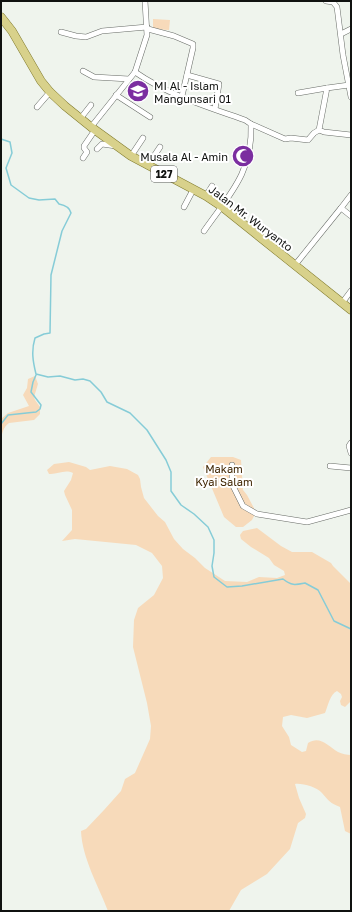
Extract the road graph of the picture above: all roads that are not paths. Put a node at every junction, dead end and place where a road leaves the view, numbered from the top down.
1 (145, 1) edge
2 (326, 1) edge
3 (1, 17) edge
4 (148, 28) junction
5 (351, 29) edge
6 (61, 32) dead end
7 (341, 34) junction
8 (83, 71) dead end
9 (135, 72) junction
10 (188, 75) junction
11 (129, 79) junction
12 (350, 85) junction
13 (327, 88) junction
14 (50, 92) junction
15 (298, 93) dead end
16 (116, 95) junction
17 (182, 96) junction
18 (351, 97) edge
19 (91, 105) dead end
20 (37, 107) dead end
21 (215, 109) junction
22 (150, 116) dead end
23 (80, 119) junction
24 (251, 124) junction
25 (93, 129) junction
26 (319, 130) junction
27 (351, 135) edge
28 (143, 138) dead end
29 (116, 146) junction
30 (160, 147) dead end
31 (97, 149) dead end
32 (131, 156) junction
33 (83, 158) dead end
34 (148, 165) junction
35 (212, 186) dead end
36 (193, 190) junction
37 (206, 196) junction
38 (350, 198) edge
39 (221, 206) junction
40 (184, 207) dead end
41 (342, 208) junction
42 (351, 216) edge
43 (204, 231) dead end
44 (295, 265) junction
45 (351, 291) edge
46 (342, 303) junction
47 (351, 310) edge
48 (351, 443) edge
49 (351, 453) edge
50 (232, 465) dead end
51 (330, 466) dead end
52 (351, 468) edge
53 (351, 510) edge

1 - 4 street
2 - 7 street
3 - 14 main road, Jalan Mr. Wuryanto / 127
4 - 6 street
4 - 9 street
4 - 10 street
5 - 7 street
7 - 12 street
8 - 11 street
9 - 11 street
9 - 17 street
10 - 17 street
10 - 21 street
11 - 16 street
12 - 13 street
12 - 18 street
13 - 15 street
13 - 26 street
14 - 20 street
14 - 23 main road, Jalan Mr. Wuryanto / 127
16 - 22 street
16 - 25 street
17 - 21 street
19 - 23 street
21 - 24 street
23 - 25 main road, Jalan Mr. Wuryanto / 127
24 - 26 street
24 - 39 street
25 - 29 main road, Jalan Mr. Wuryanto / 127
25 - 33 street
26 - 27 street
28 - 32 street
29 - 31 street
29 - 32 main road, Jalan Mr. Wuryanto / 127
30 - 34 street
32 - 34 main road, Jalan Mr. Wuryanto / 127
34 - 36 main road, Jalan Mr. Wuryanto / 127
35 - 37 street
36 - 37 main road, Jalan Mr. Wuryanto / 127
36 - 40 street
37 - 39 main road, Jalan Mr. Wuryanto / 127
38 - 41 street
39 - 43 street
39 - 44 main road, Jalan Mr. Wuryanto / 127
41 - 42 street
41 - 44 street
44 - 46 main road, Jalan Mr. Wuryanto / 127
45 - 46 street
46 - 47 main road, Jalan Mr. Wuryanto / 127
48 - 49 street
50 - 53 street
51 - 52 street

